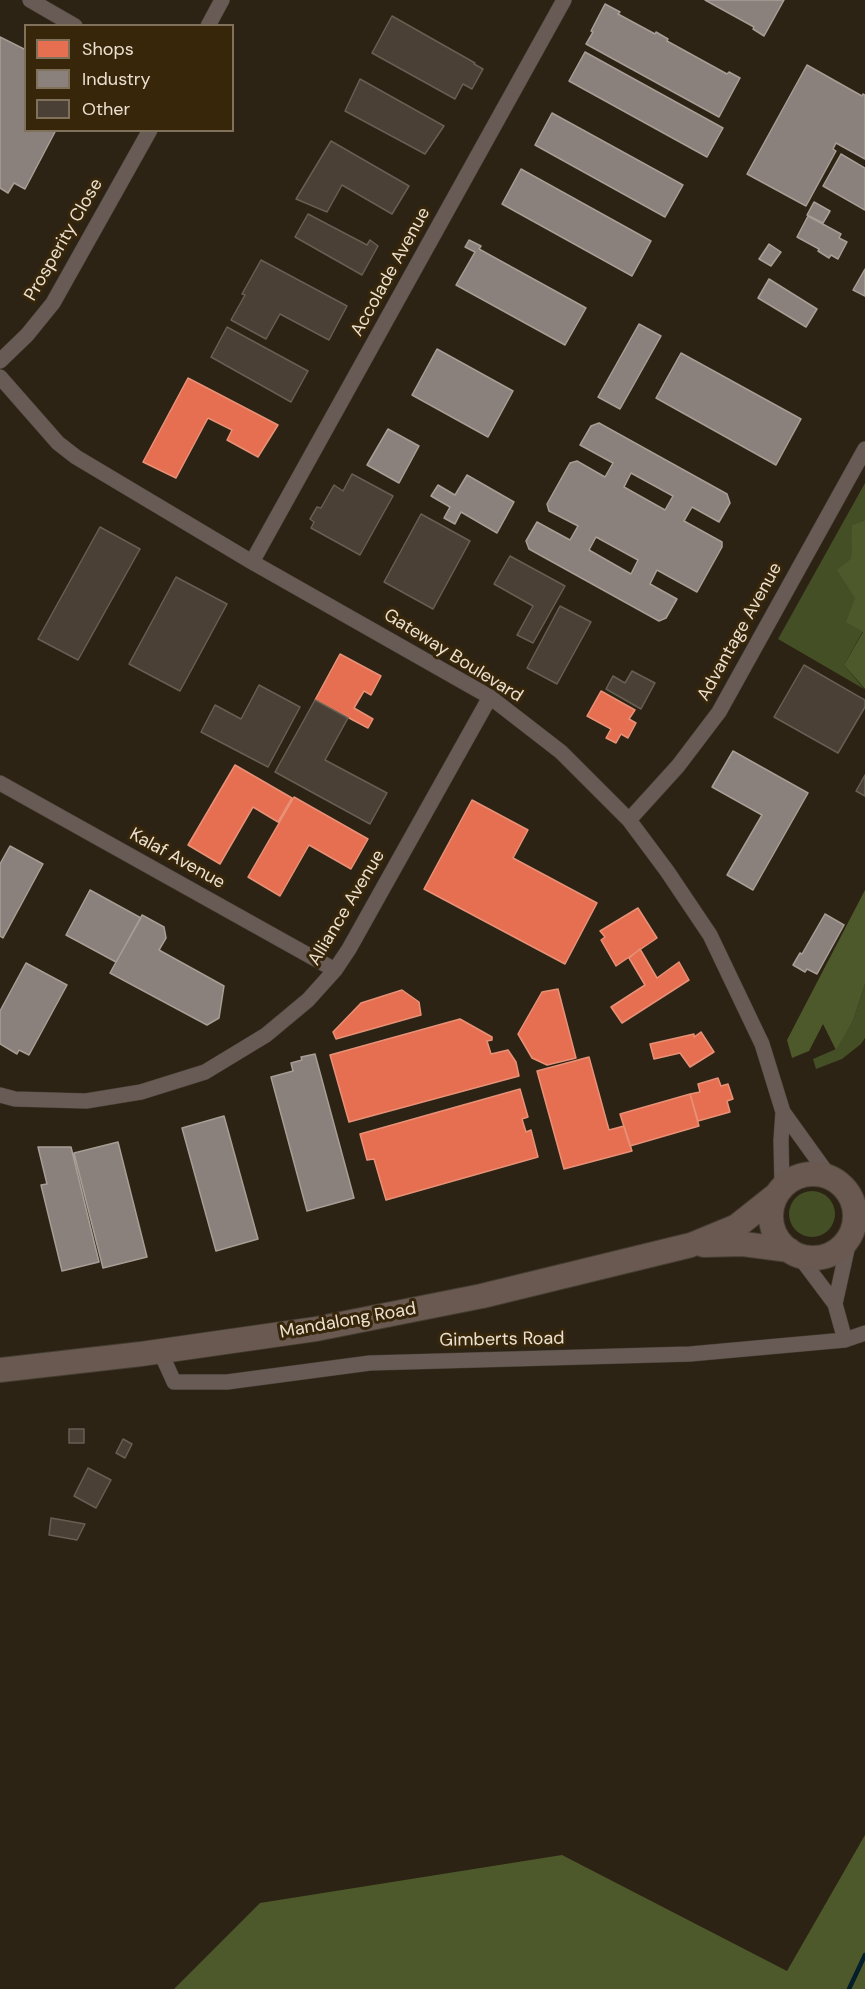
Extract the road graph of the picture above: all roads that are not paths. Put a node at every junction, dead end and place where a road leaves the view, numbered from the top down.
1 (30, 0) edge
2 (222, 0) edge
3 (564, 0) edge
4 (72, 24) edge
5 (209, 24) edge
6 (149, 132) edge
7 (0, 361) edge
8 (0, 377) edge
9 (865, 449) edge
10 (252, 562) junction
11 (490, 697) junction
12 (0, 783) edge
13 (629, 820) junction
14 (335, 970) junction
15 (0, 1095) edge
16 (783, 1112) junction
17 (832, 1178) junction
18 (865, 1184) edge
19 (779, 1191) junction
20 (856, 1229) edge
21 (691, 1245) junction
22 (794, 1253) junction
23 (835, 1304) junction
24 (865, 1333) edge
25 (845, 1340) junction
26 (160, 1351) junction
27 (0, 1370) edge

1 - 4 street
2 - 5 street
3 - 10 street, Accolade Avenue
6 - 7 street, Prosperity Close
8 - 10 street, Gateway Boulevard
9 - 13 street, Advantage Avenue
10 - 11 street, Gateway Boulevard
11 - 13 street, Gateway Boulevard
11 - 14 street, Alliance Avenue
12 - 14 street, Kalaf Avenue
13 - 16 street, Gateway Boulevard
14 - 15 street, Alliance Avenue
16 - 17 street, Gateway Boulevard
16 - 19 street, Gateway Boulevard
17 - 18 main road
17 - 19 main road
17 - 20 main road
19 - 21 main road, Mandalong Road
19 - 22 main road
20 - 22 main road
20 - 23 street
21 - 22 main road, Mandalong Road
21 - 26 main road, Mandalong Road
22 - 23 street
23 - 25 street
24 - 25 street, Gimberts Road
25 - 26 street, Gimberts Road
26 - 27 main road, Mandalong Road

